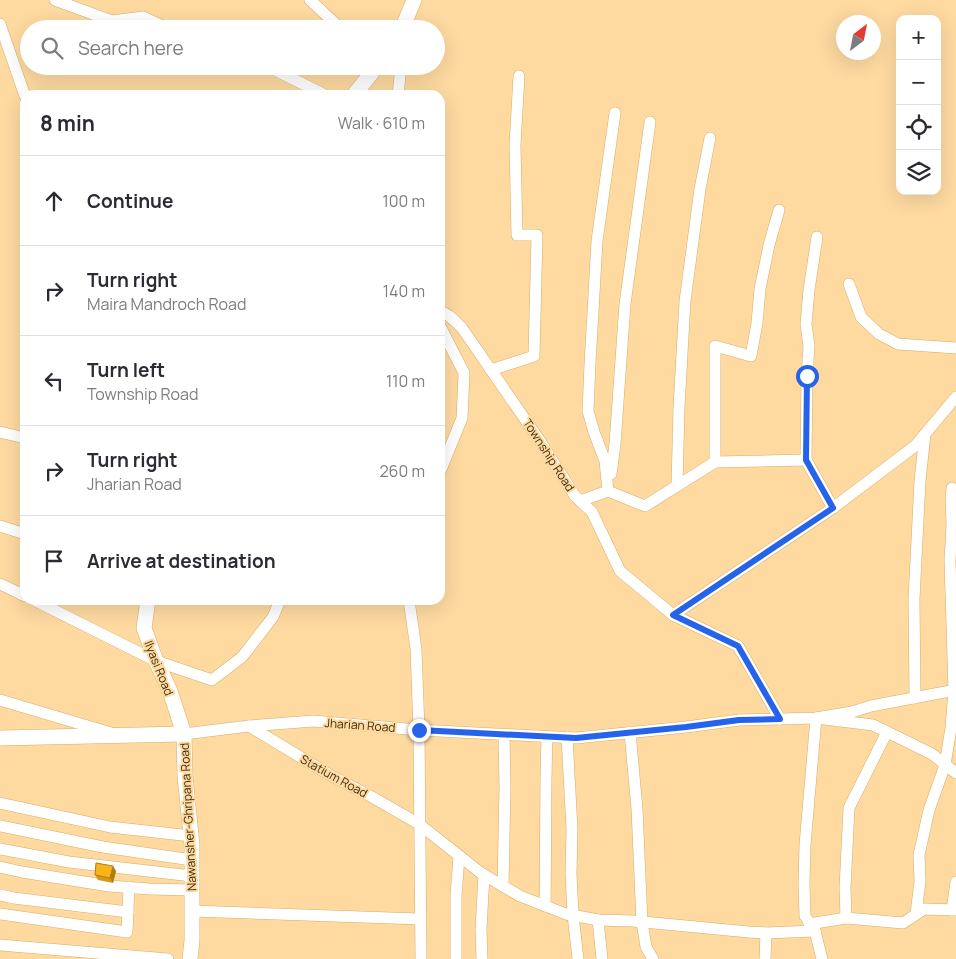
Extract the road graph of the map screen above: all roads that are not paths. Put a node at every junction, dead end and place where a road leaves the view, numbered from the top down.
1 (55, 0) edge
2 (310, 0) edge
3 (414, 0) edge
4 (109, 20) edge
5 (120, 20) edge
6 (150, 20) edge
7 (331, 20) edge
8 (406, 20) edge
9 (0, 24) edge
10 (286, 75) edge
11 (370, 75) edge
12 (400, 75) edge
13 (518, 76) dead end
14 (23, 90) edge
15 (315, 90) edge
16 (358, 90) edge
17 (399, 90) edge
18 (614, 113) dead end
19 (650, 122) dead end
20 (710, 138) dead end
21 (779, 210) dead end
22 (817, 237) dead end
23 (849, 284) dead end
24 (445, 313) edge
25 (445, 337) edge
26 (956, 348) edge
27 (492, 370) junction
28 (956, 397) edge
29 (0, 432) edge
30 (924, 434) junction
31 (20, 437) edge
32 (445, 460) edge
33 (806, 460) junction
34 (715, 462) junction
35 (677, 486) junction
36 (952, 488) dead end
37 (608, 490) junction
38 (580, 501) junction
39 (833, 508) junction
40 (0, 526) edge
41 (20, 532) edge
42 (0, 584) edge
43 (20, 594) edge
44 (44, 605) edge
45 (147, 605) edge
46 (278, 605) edge
47 (410, 605) edge
48 (673, 615) junction
49 (156, 661) junction
50 (955, 691) edge
51 (915, 698) junction
52 (0, 700) edge
53 (816, 718) junction
54 (780, 719) junction
55 (249, 726) junction
56 (419, 730) junction
57 (630, 732) junction
58 (886, 732) junction
59 (184, 734) junction
60 (120, 735) junction
61 (504, 735) junction
62 (547, 737) junction
63 (567, 737) junction
64 (0, 738) edge
65 (945, 765) junction
66 (956, 773) edge
67 (0, 803) edge
68 (419, 824) junction
69 (0, 826) edge
70 (191, 836) junction
71 (0, 849) edge
72 (459, 856) junction
73 (192, 860) junction
74 (0, 867) edge
75 (484, 875) junction
76 (956, 882) edge
77 (192, 883) junction
78 (504, 886) junction
79 (129, 887) junction
80 (0, 895) edge
81 (545, 906) junction
82 (954, 910) edge
83 (192, 911) junction
84 (128, 912) junction
85 (0, 914) edge
86 (916, 914) junction
87 (573, 915) junction
88 (846, 918) junction
89 (420, 919) junction
90 (598, 920) junction
91 (642, 922) junction
92 (812, 927) junction
93 (766, 933) junction
94 (0, 945) edge
95 (168, 959) edge
96 (190, 959) edge
97 (421, 959) edge
98 (456, 959) edge
99 (482, 959) edge
100 (578, 959) edge
101 (602, 959) edge
102 (652, 959) edge
103 (766, 959) edge
104 (822, 959) edge

1 - 4 street
2 - 7 street
3 - 8 main road
5 - 6 street
9 - 14 street
10 - 15 street
11 - 16 main road
12 - 17 street
13 - 27 street
18 - 37 street
19 - 37 street
20 - 35 street
21 - 34 street
22 - 33 street
23 - 26 street
24 - 27 street, Township Road
25 - 32 street
27 - 38 street, Township Road
28 - 30 street
29 - 31 street
30 - 39 street
30 - 51 street
33 - 34 street
33 - 39 street
34 - 35 street
35 - 37 street
36 - 50 street
37 - 38 street
38 - 48 street, Township Road
39 - 48 street
40 - 41 street
42 - 43 street
44 - 49 street
45 - 49 main road, Ilyasi Road
46 - 49 street
47 - 56 street
48 - 54 street, Township Road
49 - 59 main road, Ilyasi Road
50 - 51 street
50 - 65 street
51 - 53 street
52 - 60 street
53 - 54 street, Jharian Road
53 - 58 street
53 - 92 street
54 - 57 street, Jharian Road
55 - 56 street, Jharian Road
55 - 59 street, Jharian Road
55 - 68 street, Statium Road
56 - 61 street, Jharian Road
56 - 68 street
57 - 63 street, Jharian Road
57 - 91 street
58 - 65 street
58 - 88 street
59 - 60 main road, Jharian Road
59 - 70 main road, Nawansher-Ghripana Road
60 - 64 main road, Jharian Road
61 - 62 street, Jharian Road
61 - 78 street
62 - 63 street, Jharian Road
62 - 81 street
63 - 87 street
65 - 66 street
65 - 86 street
67 - 70 street
68 - 72 street, Statium Road
68 - 89 street
69 - 73 street
70 - 73 main road, Nawansher-Ghripana Road
71 - 77 street
72 - 75 street, Statium Road
72 - 98 street
73 - 77 main road, Nawansher-Ghripana Road
74 - 79 street
75 - 78 street, Statium Road
75 - 99 street
76 - 82 street
77 - 79 street
77 - 83 main road, Nawansher-Ghripana Road
78 - 81 street, Statium Road
79 - 84 street
80 - 84 street
81 - 87 street, Statium Road
82 - 86 street, Statium Road
83 - 89 street
83 - 96 main road, Nawansher-Ghripana Road
84 - 85 street
86 - 88 street, Statium Road
87 - 90 street, Statium Road
87 - 100 street
88 - 92 street, Statium Road
89 - 97 street
90 - 91 street, Statium Road
90 - 101 street
91 - 93 street, Statium Road
91 - 102 street
92 - 93 street, Statium Road
92 - 104 street
93 - 103 street
94 - 95 street

